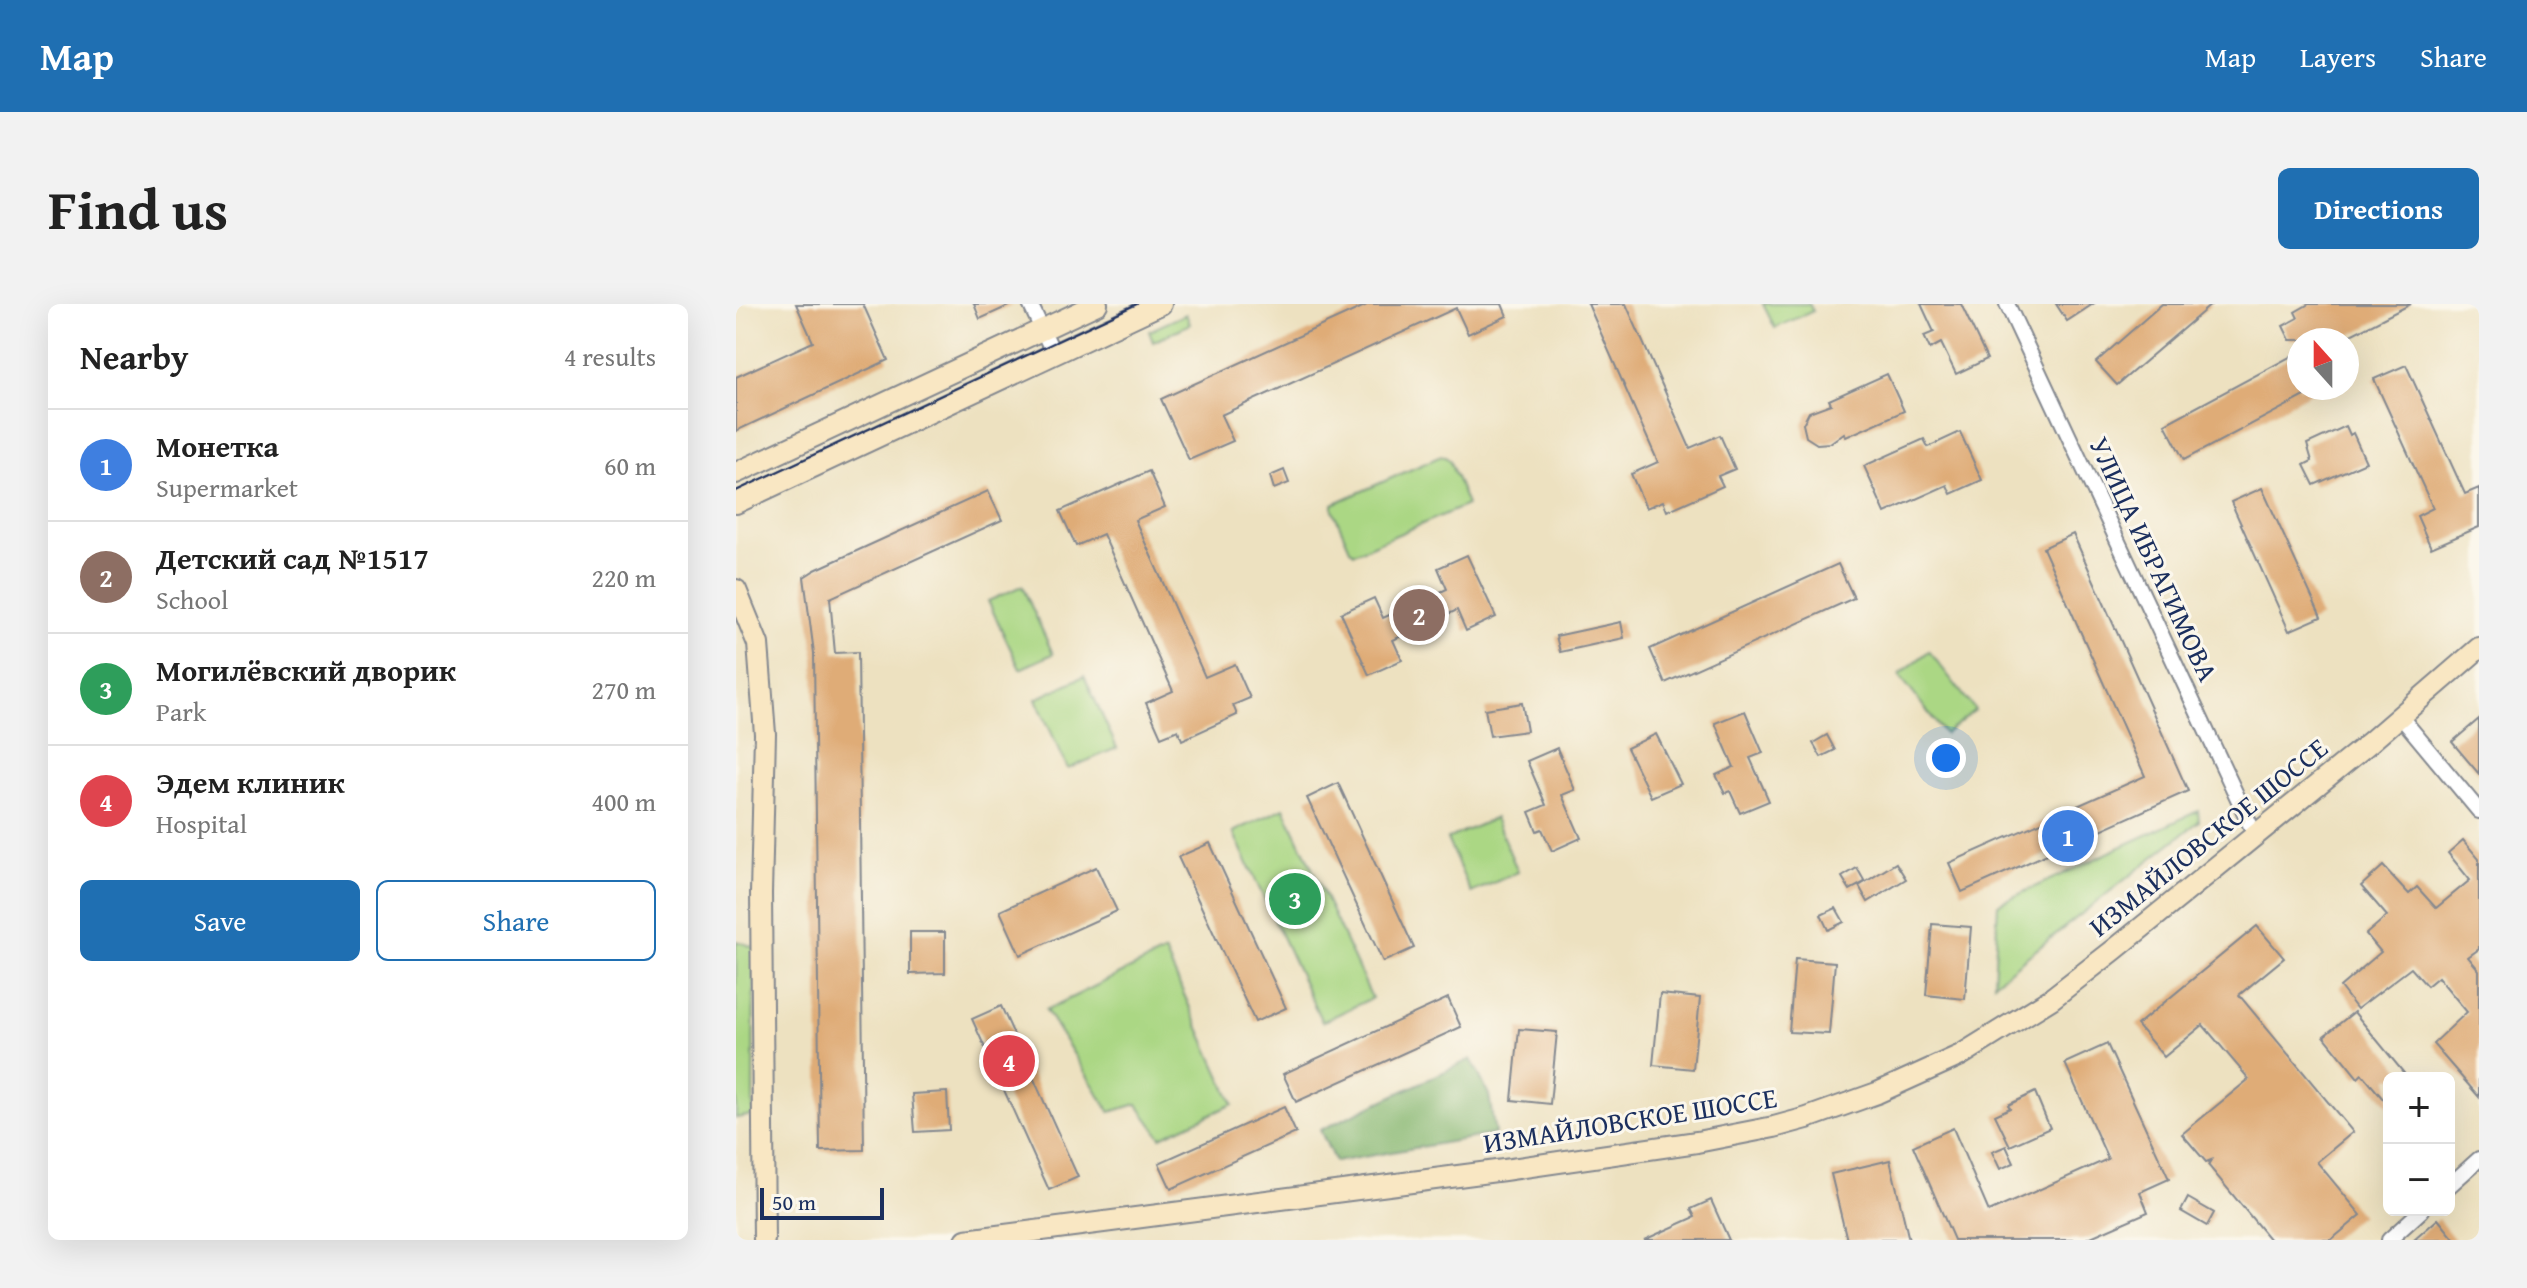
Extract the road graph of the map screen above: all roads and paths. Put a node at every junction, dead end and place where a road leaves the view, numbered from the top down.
1 (1030, 304) edge
2 (1097, 304) edge
3 (1161, 304) edge
4 (2007, 304) edge
5 (1043, 329) junction
6 (1054, 354) junction
7 (736, 473) edge
8 (736, 503) edge
9 (736, 590) edge
10 (2479, 648) edge
11 (2400, 716) junction
12 (2479, 811) edge
13 (2255, 835) junction
14 (2479, 1159) edge
15 (2455, 1181) edge
16 (2415, 1216) edge
17 (764, 1240) edge
18 (971, 1240) edge
19 (2389, 1240) edge

1 - 5 street
2 - 5 main road
3 - 6 main road
4 - 13 street, УЛИЦА ИБРАГИМОВА
5 - 6 street
5 - 7 main road
6 - 8 main road
9 - 17 main road
10 - 11 main road, ИЗМАЙЛОВСКОЕ ШОССЕ
11 - 12 street
11 - 13 main road, ИЗМАЙЛОВСКОЕ ШОССЕ
13 - 18 main road, ИЗМАЙЛОВСКОЕ ШОССЕ
14 - 15 street
16 - 19 street

